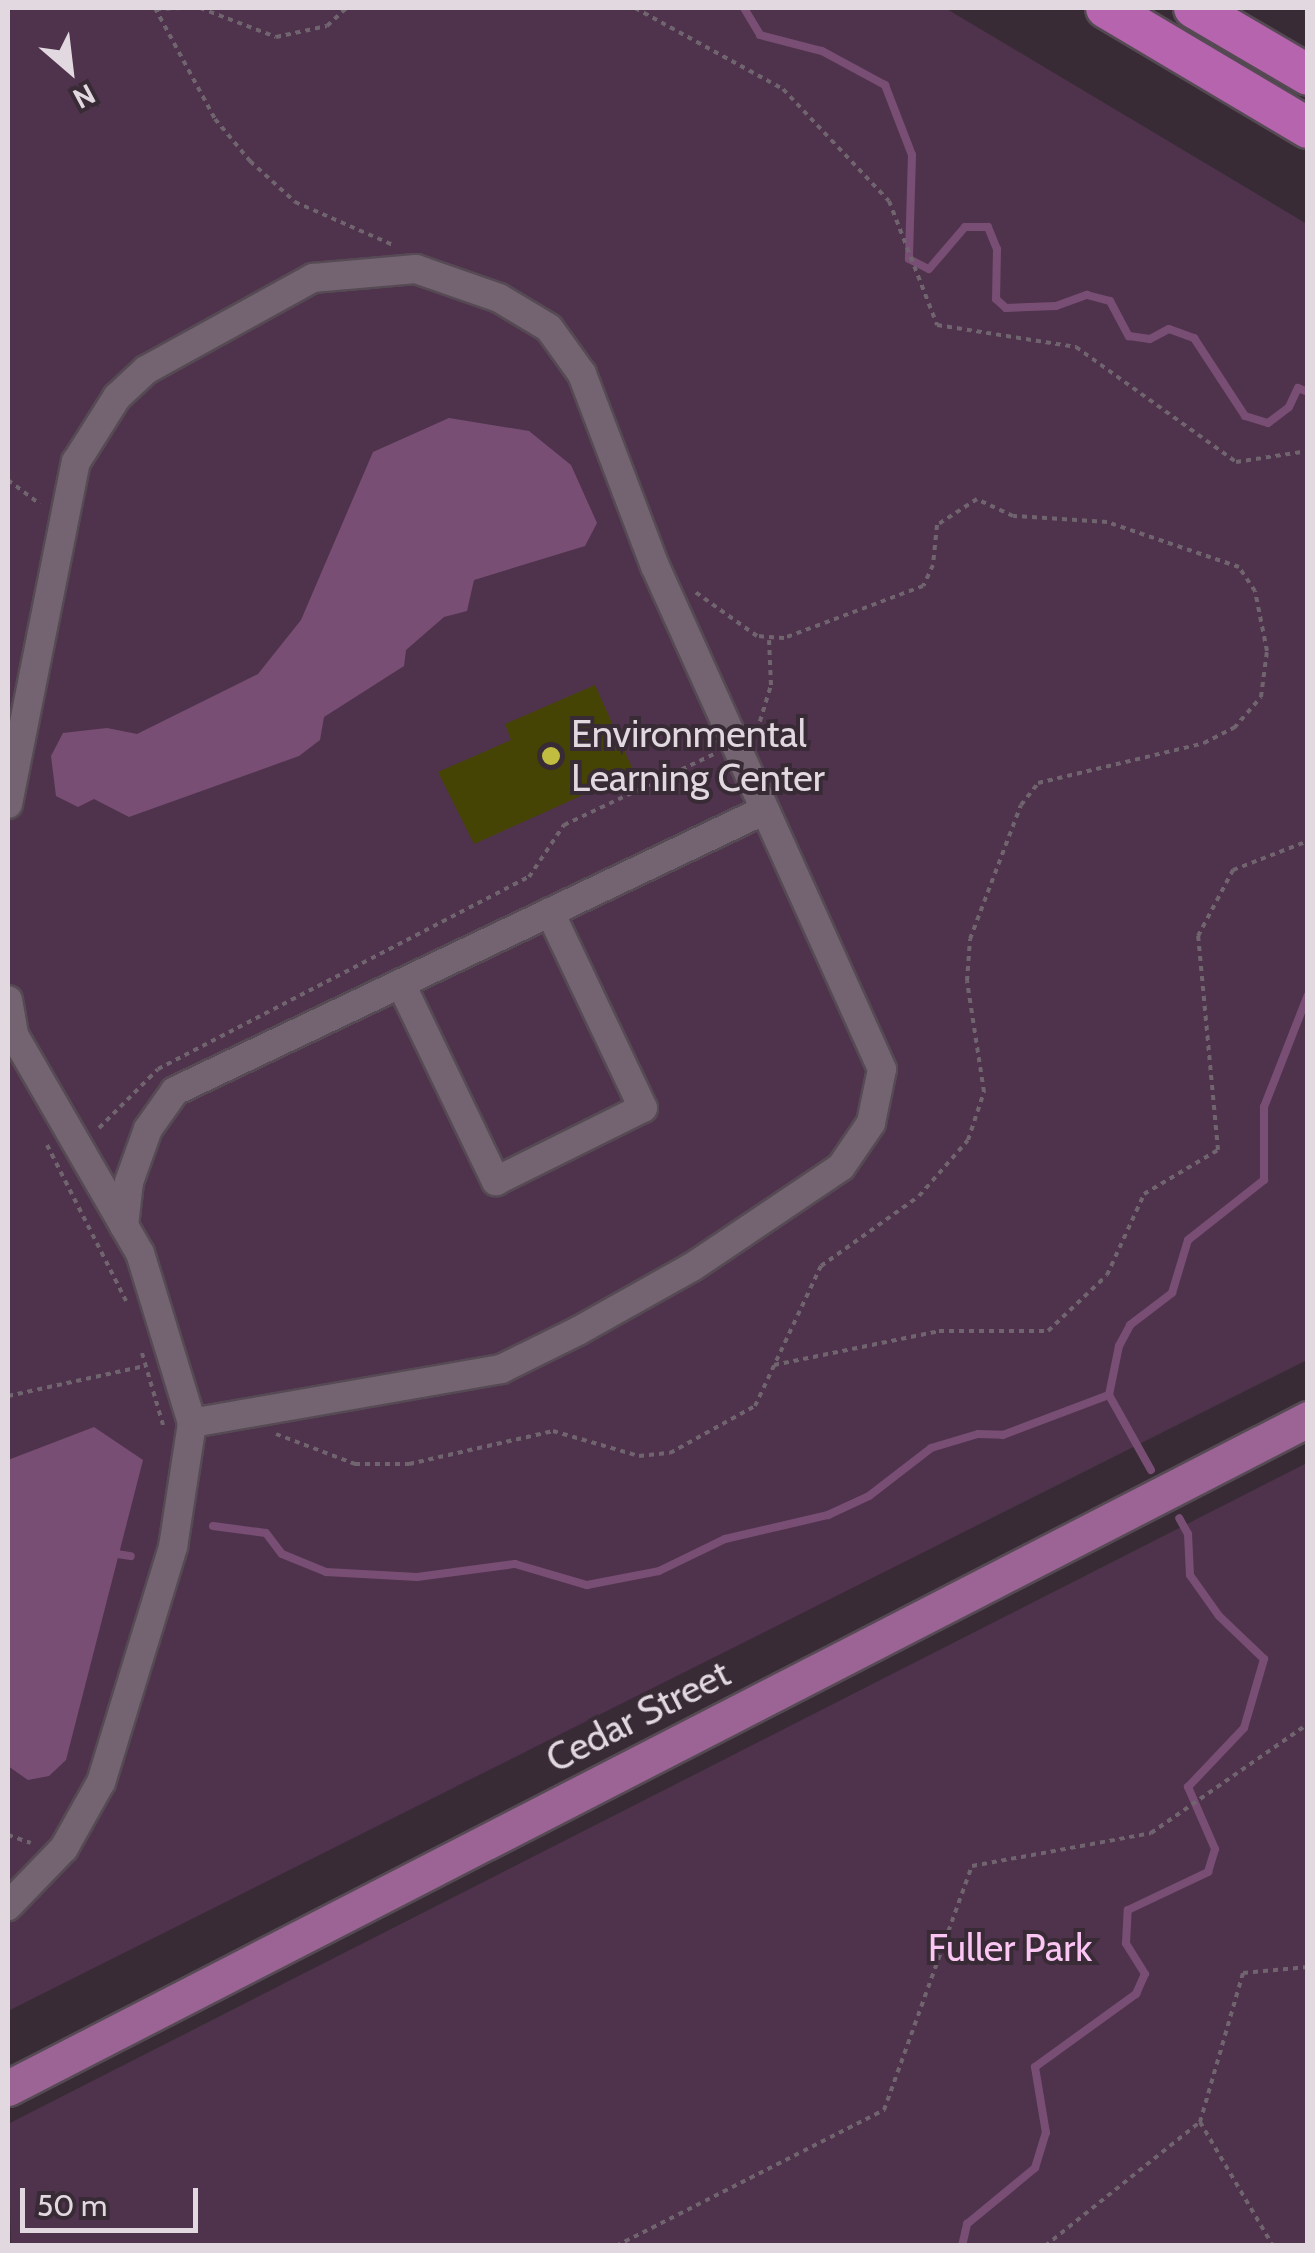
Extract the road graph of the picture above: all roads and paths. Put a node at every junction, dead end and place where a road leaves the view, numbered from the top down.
1 (155, 8) edge
2 (182, 8) edge
3 (200, 8) edge
4 (346, 8) edge
5 (635, 8) edge
6 (1106, 8) edge
7 (1194, 8) edge
8 (1308, 74) edge
9 (1308, 128) edge
10 (405, 249) dead end
11 (1308, 451) edge
12 (686, 586) dead end
13 (769, 637) junction
14 (735, 744) junction
15 (8, 804) edge
16 (765, 810) junction
17 (1308, 841) edge
18 (550, 912) junction
19 (401, 984) junction
20 (8, 1000) edge
21 (44, 1129) dead end
22 (77, 1144) junction
23 (51, 1164) junction
24 (124, 1226) junction
25 (153, 1340) junction
26 (145, 1366) junction
27 (774, 1366) junction
28 (8, 1396) edge
29 (238, 1412) junction
30 (1308, 1419) edge
31 (180, 1430) junction
32 (1308, 1724) edge
33 (8, 1835) edge
34 (42, 1854) dead end
35 (8, 1906) edge
36 (1308, 1967) edge
37 (8, 2088) edge
38 (1200, 2122) junction
39 (616, 2246) edge
40 (1045, 2246) edge
41 (1273, 2246) edge

1 - 2 path
1 - 10 path
3 - 4 path
5 - 11 path
6 - 9 highway
7 - 8 highway
12 - 13 path
13 - 14 path
13 - 27 path
14 - 15 lane
14 - 16 lane
14 - 22 path
16 - 18 lane
16 - 29 lane
17 - 27 path
18 - 19 lane
18 - 19 lane
19 - 24 lane
20 - 22 lane
21 - 23 path
22 - 23 path
22 - 24 lane
23 - 25 path
24 - 25 lane
25 - 26 path
25 - 31 lane
26 - 28 path
26 - 31 path
27 - 29 path
29 - 31 lane
30 - 37 main road, Cedar Street
31 - 35 lane
32 - 39 path
33 - 34 path
36 - 38 path
38 - 40 path
38 - 41 path

